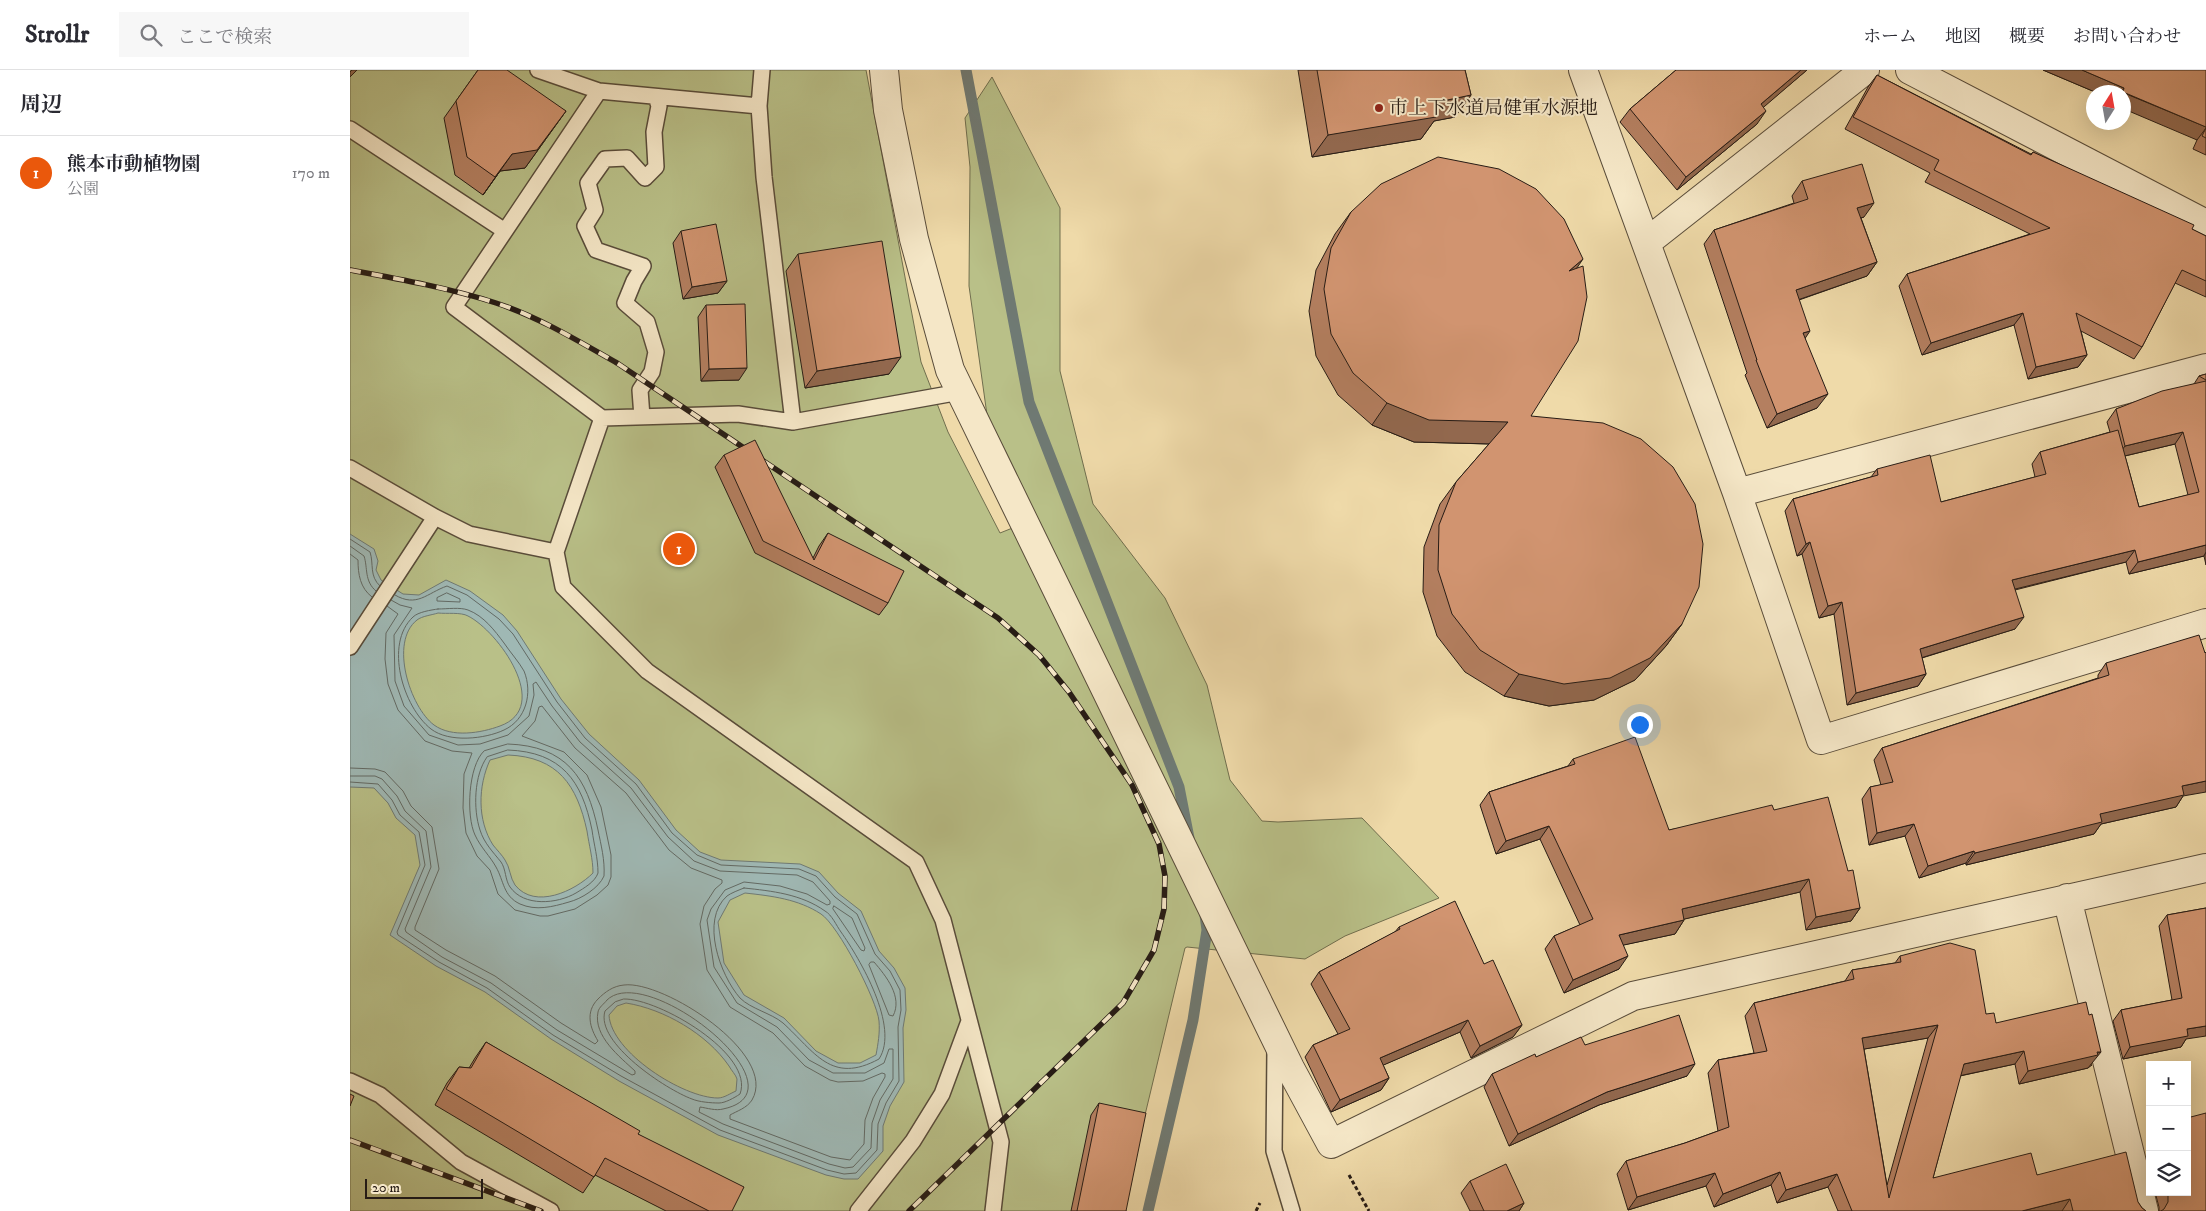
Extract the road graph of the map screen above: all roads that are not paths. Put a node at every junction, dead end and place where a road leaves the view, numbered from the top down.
1 (538, 70) edge
2 (762, 70) edge
3 (884, 70) edge
4 (1583, 70) edge
5 (1865, 70) edge
6 (1910, 70) edge
7 (599, 91) junction
8 (656, 97) junction
9 (759, 106) junction
10 (350, 129) edge
11 (2206, 224) edge
12 (505, 231) junction
13 (1647, 242) junction
14 (2206, 368) edge
15 (960, 392) junction
16 (602, 418) junction
17 (642, 418) junction
18 (793, 422) junction
19 (350, 468) edge
20 (1737, 493) junction
21 (435, 517) junction
22 (556, 552) junction
23 (2206, 623) edge
24 (350, 647) edge
25 (2206, 868) edge
26 (2067, 898) junction
27 (969, 1021) junction
28 (1275, 1037) junction
29 (350, 1081) edge
30 (551, 1211) edge
31 (858, 1211) edge
32 (993, 1211) edge
33 (1292, 1211) edge
34 (2144, 1211) edge

1 - 7 lane
2 - 9 lane
3 - 15 street
4 - 13 street
5 - 13 street
6 - 11 street
7 - 8 lane
7 - 12 lane
8 - 9 lane
8 - 17 lane
9 - 18 lane
10 - 12 lane
12 - 16 lane
13 - 20 street
14 - 20 street
15 - 18 lane
15 - 28 street
16 - 17 lane
16 - 22 lane
17 - 18 lane
19 - 21 lane
20 - 23 street
21 - 22 lane
21 - 24 lane
22 - 27 lane
25 - 26 street
26 - 28 street
26 - 34 street
27 - 31 lane
27 - 32 lane
28 - 33 lane
29 - 30 lane

